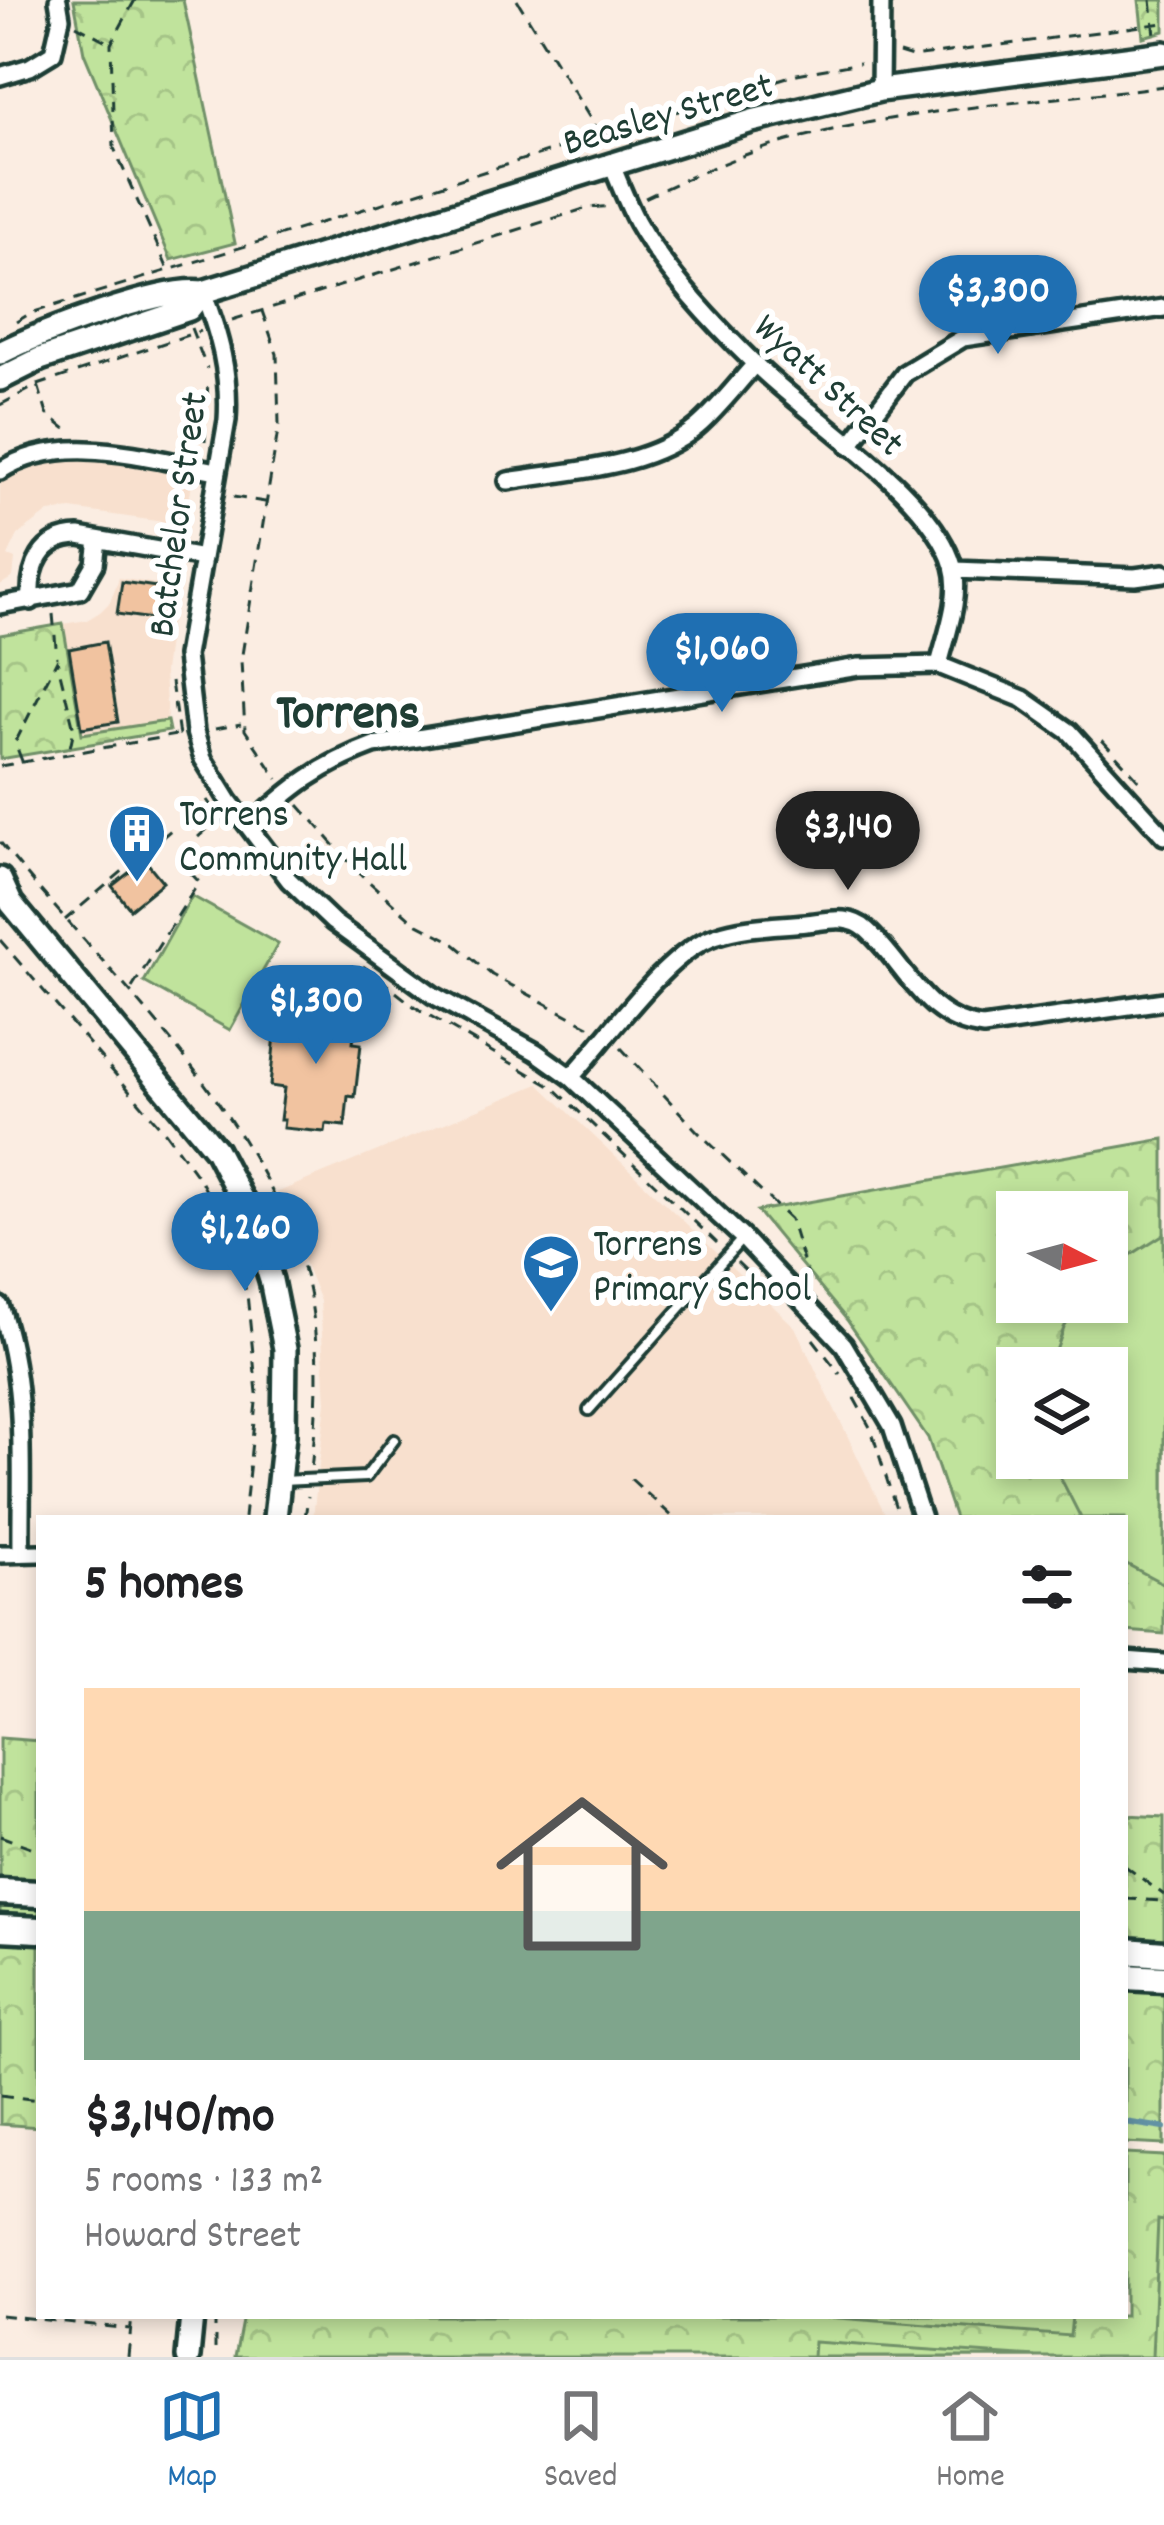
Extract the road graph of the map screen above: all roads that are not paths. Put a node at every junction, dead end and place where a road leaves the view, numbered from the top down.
1 (58, 0) edge
2 (881, 0) edge
3 (1161, 54) edge
4 (0, 76) edge
5 (880, 90) junction
6 (611, 163) junction
7 (203, 292) junction
8 (1164, 308) edge
9 (0, 353) edge
10 (755, 364) junction
11 (0, 379) edge
12 (849, 446) junction
13 (210, 469) junction
14 (0, 471) edge
15 (508, 481) dead end
16 (98, 540) junction
17 (203, 558) junction
18 (955, 570) junction
19 (1164, 573) edge
20 (31, 602) junction
21 (0, 605) edge
22 (939, 665) junction
23 (250, 826) junction
24 (1164, 836) edge
25 (0, 879) edge
26 (5, 900) edge
27 (1164, 1001) edge
28 (571, 1077) junction
29 (743, 1238) junction
30 (0, 1306) edge
31 (589, 1410) dead end
32 (394, 1440) dead end
33 (279, 1481) junction
34 (275, 1515) edge
35 (921, 1515) edge
36 (21, 1553) junction
37 (36, 1553) edge
38 (0, 1554) edge
39 (1128, 1660) edge
40 (1164, 1663) edge
41 (0, 1892) edge
42 (36, 1894) edge
43 (0, 1928) edge
44 (36, 1930) edge
45 (1128, 1952) edge
46 (1164, 1954) edge
47 (1128, 1977) edge
48 (1164, 1979) edge
49 (192, 2319) edge
50 (188, 2357) edge

1 - 4 street
2 - 5 street
3 - 5 main road, Beasley Street
5 - 6 main road, Beasley Street
6 - 7 main road, Beasley Street
6 - 10 street, Wyatt Street
7 - 9 main road, Beasley Street
7 - 11 main road, Beasley Street
7 - 13 street, Batchelor Street
8 - 12 street
10 - 12 street, Wyatt Street
10 - 15 street
12 - 18 street, Wyatt Street
13 - 14 street
13 - 17 street, Batchelor Street
16 - 17 street
16 - 20 street
16 - 20 street
17 - 23 street, Batchelor Street
18 - 19 street
18 - 22 street
20 - 21 street
22 - 23 street
22 - 24 street
23 - 28 street, Batchelor Street
25 - 26 main road
26 - 33 main road
27 - 28 street
28 - 29 street, Batchelor Street
29 - 31 lane
29 - 35 street, Batchelor Street
30 - 36 street
32 - 33 lane
33 - 34 main road
36 - 37 street
36 - 38 street
39 - 40 street
41 - 42 main road
43 - 44 main road
45 - 46 main road
47 - 48 main road
49 - 50 main road

